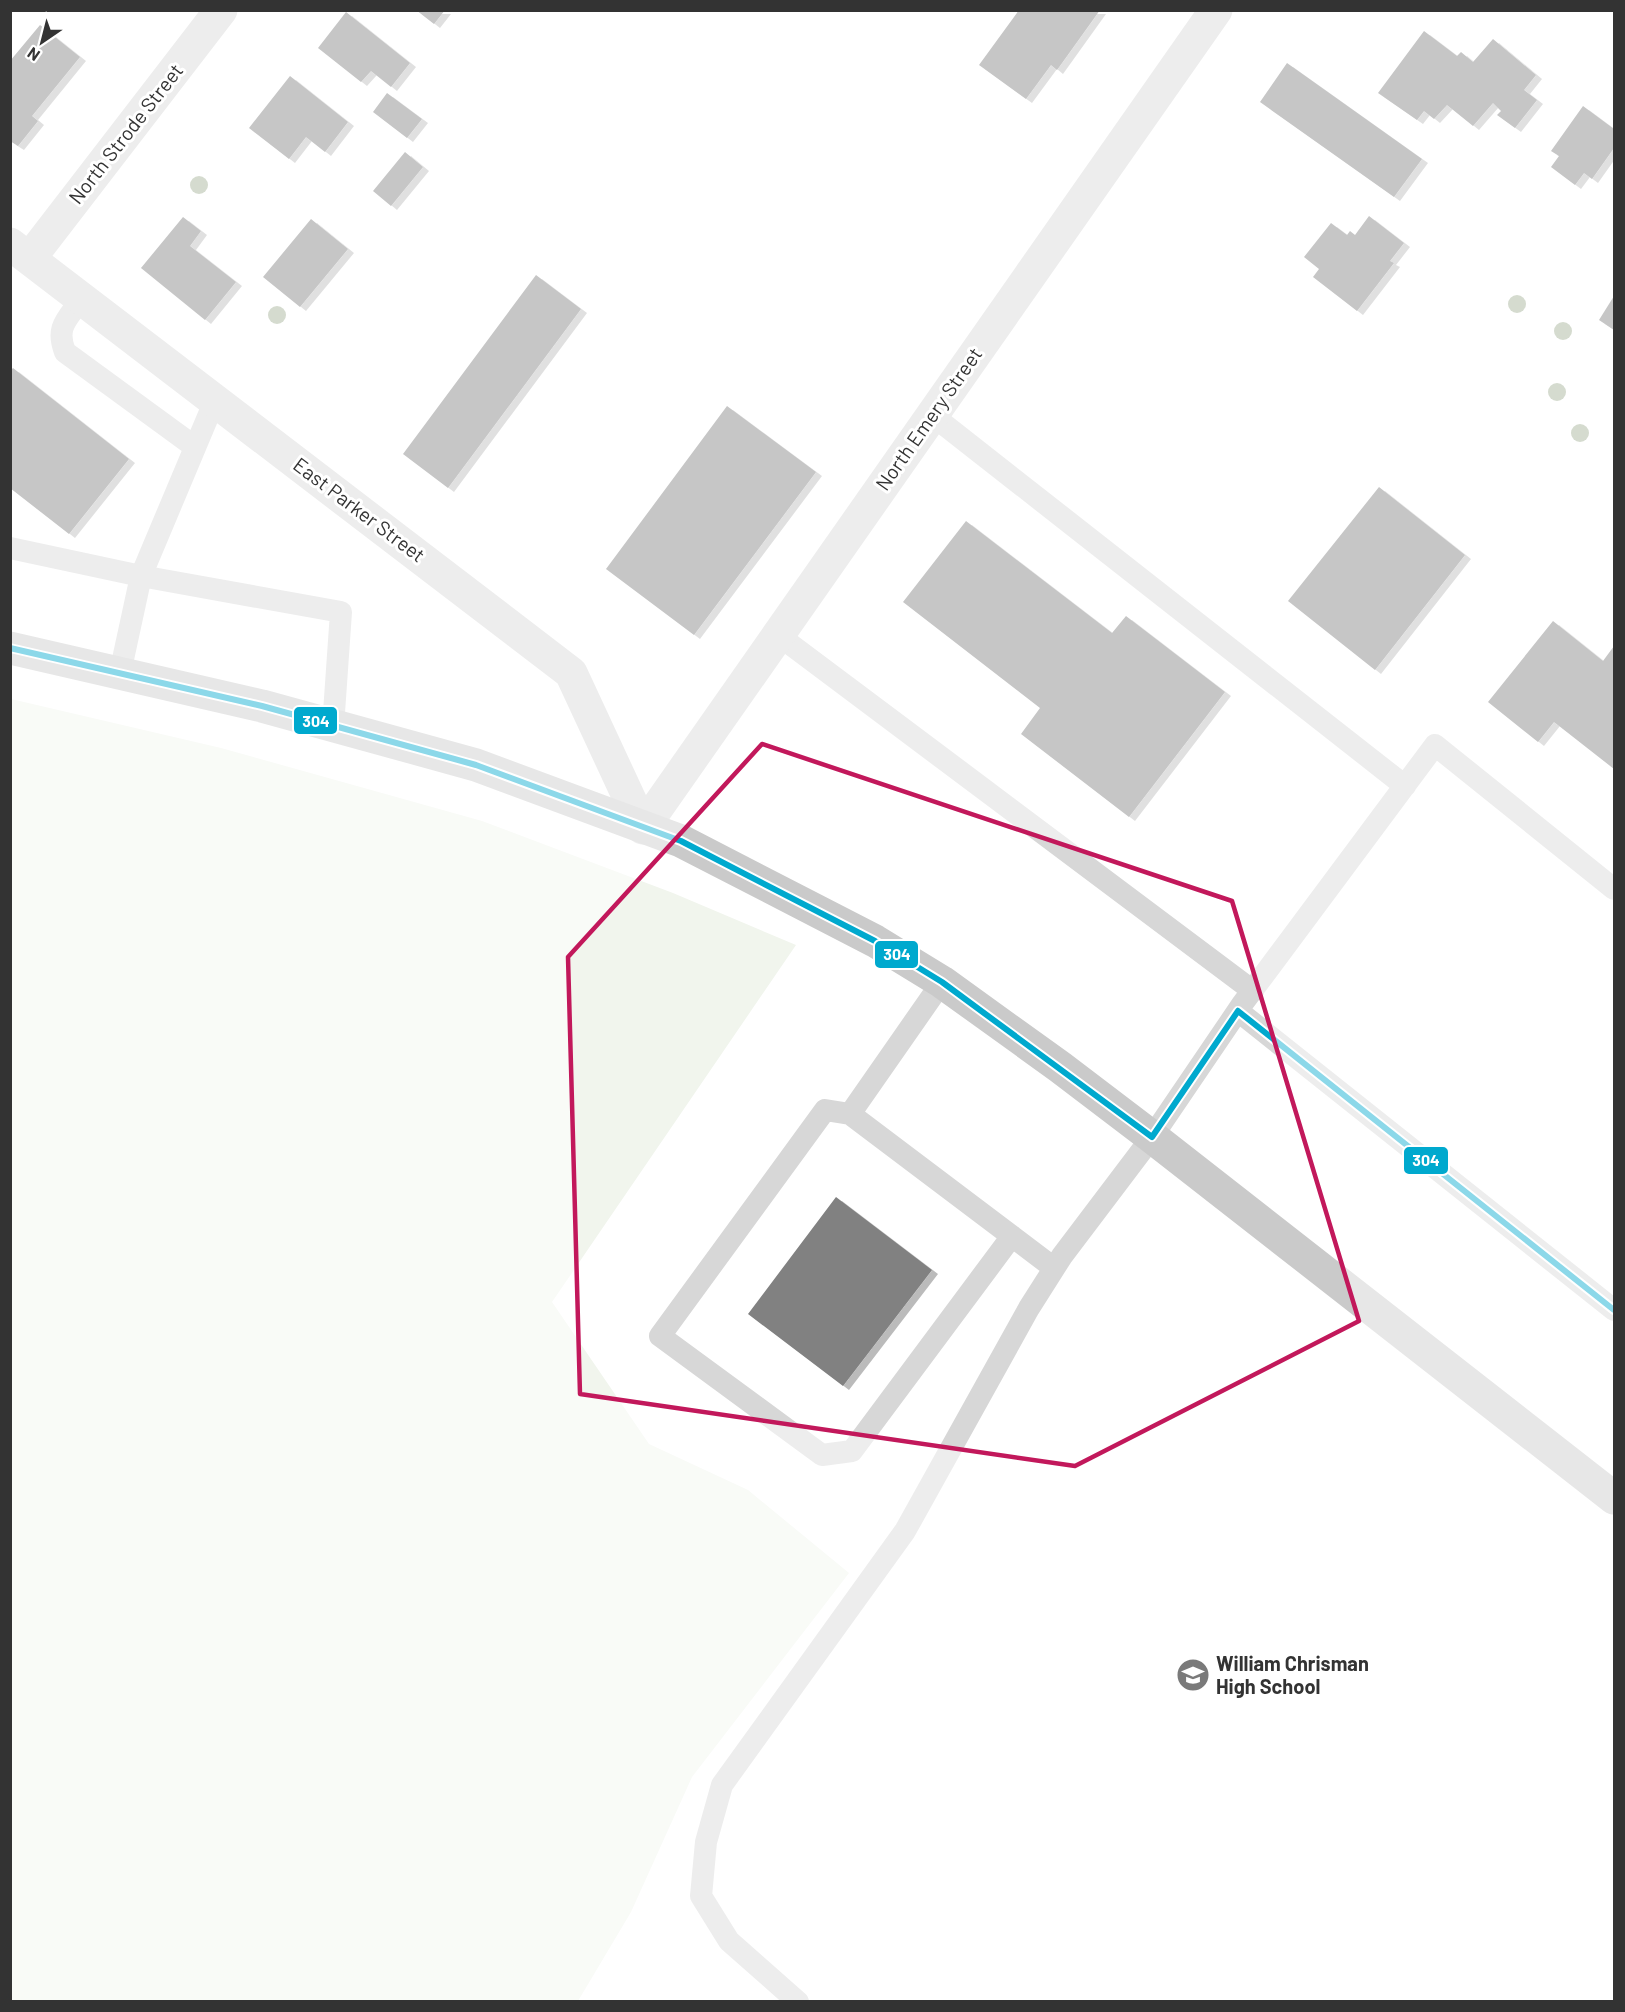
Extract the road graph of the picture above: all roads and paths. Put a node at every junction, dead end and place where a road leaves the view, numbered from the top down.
1 (221, 10) edge
2 (1216, 10) edge
3 (20, 251) edge
4 (82, 298) junction
5 (215, 400) junction
6 (932, 415) junction
7 (195, 447) junction
8 (10, 548) edge
9 (141, 576) junction
10 (778, 635) junction
11 (10, 648) edge
12 (120, 673) junction
13 (333, 727) junction
14 (1406, 786) junction
15 (643, 828) junction
16 (1614, 889) edge
17 (942, 982) junction
18 (1253, 991) junction
19 (1238, 1011) junction
20 (850, 1114) junction
21 (1152, 1137) junction
22 (1012, 1236) junction
23 (1054, 1268) junction
24 (1614, 1310) edge
25 (1614, 1498) edge
26 (798, 2001) edge

1 - 3 street, North Strode Street
2 - 6 street, North Emery Street
3 - 4 street, East Parker Street
4 - 5 street, East Parker Street
4 - 7 lane
5 - 7 lane
5 - 15 street, East Parker Street
6 - 10 street, North Emery Street
6 - 14 lane
7 - 9 lane
8 - 9 lane
9 - 12 lane
9 - 13 lane
10 - 15 street, North Emery Street
10 - 18 lane
11 - 12 main road
12 - 13 main road
13 - 15 main road
14 - 16 lane
14 - 18 lane
15 - 17 main road
17 - 20 lane
17 - 21 main road
18 - 19 lane
19 - 21 lane
19 - 24 lane
20 - 22 lane
20 - 22 lane
21 - 23 lane
21 - 25 main road
22 - 23 lane
23 - 26 lane

